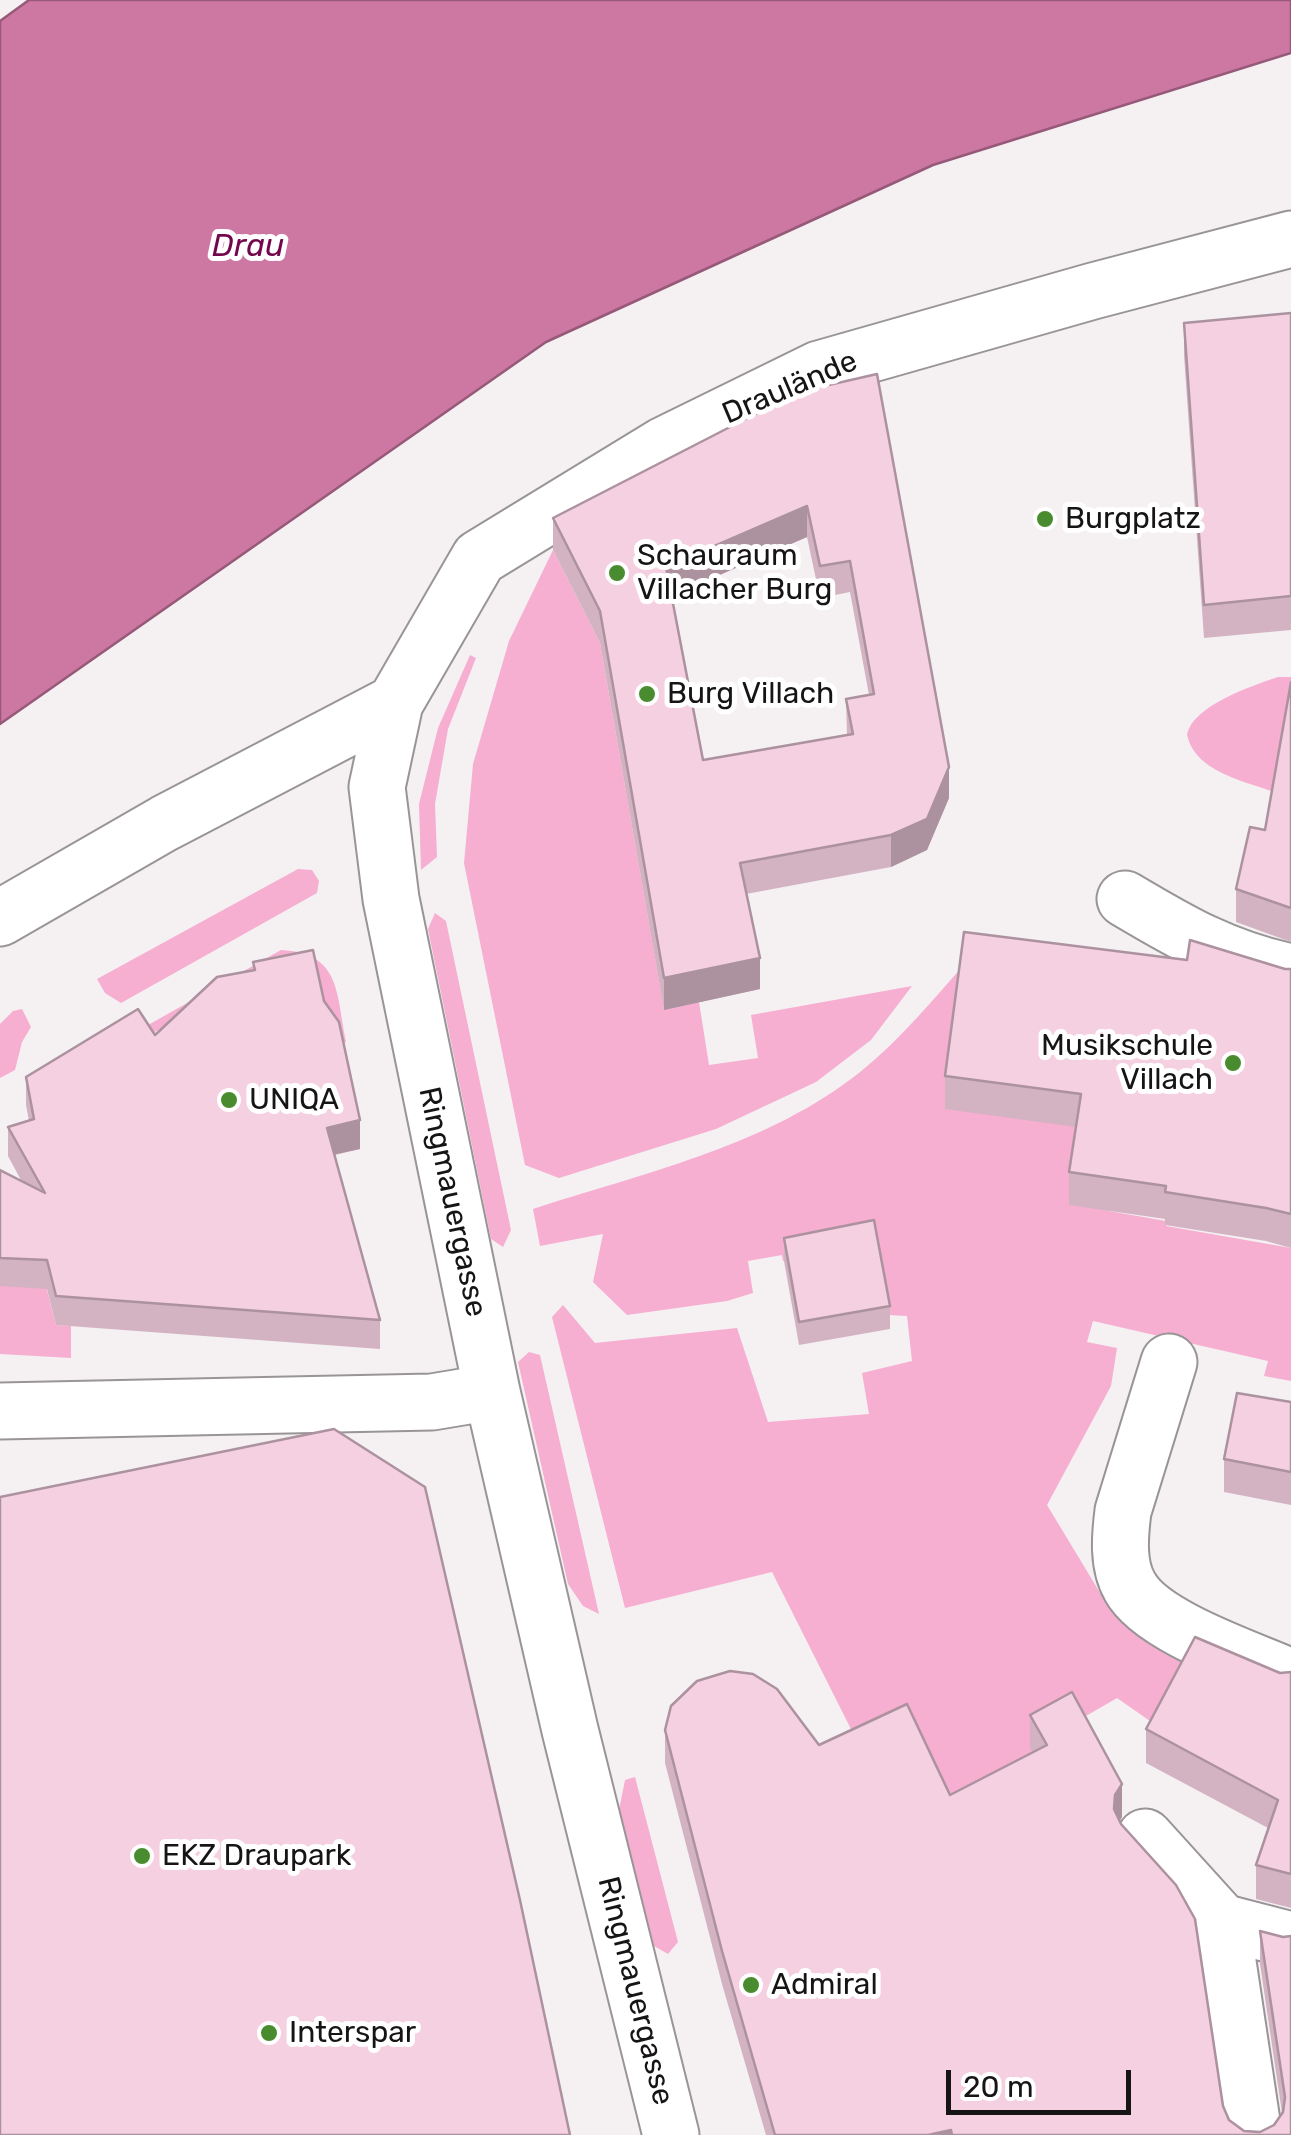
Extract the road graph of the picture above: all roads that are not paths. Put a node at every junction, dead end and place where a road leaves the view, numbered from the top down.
1 (1291, 240) edge
2 (394, 703) junction
3 (1125, 899) dead end
4 (0, 918) edge
5 (1291, 972) edge
6 (1168, 1362) dead end
7 (492, 1392) junction
8 (0, 1411) edge
9 (1291, 1677) edge
10 (1145, 1837) dead end
11 (1222, 1922) junction
12 (1291, 1940) edge
13 (671, 2135) edge
14 (1254, 2135) edge

1 - 2 street, Draulände
2 - 4 street
2 - 7 street, Ringmauergasse
3 - 5 street
6 - 9 street
7 - 8 street
7 - 13 street, Ringmauergasse
10 - 11 street
11 - 12 street
11 - 14 street

